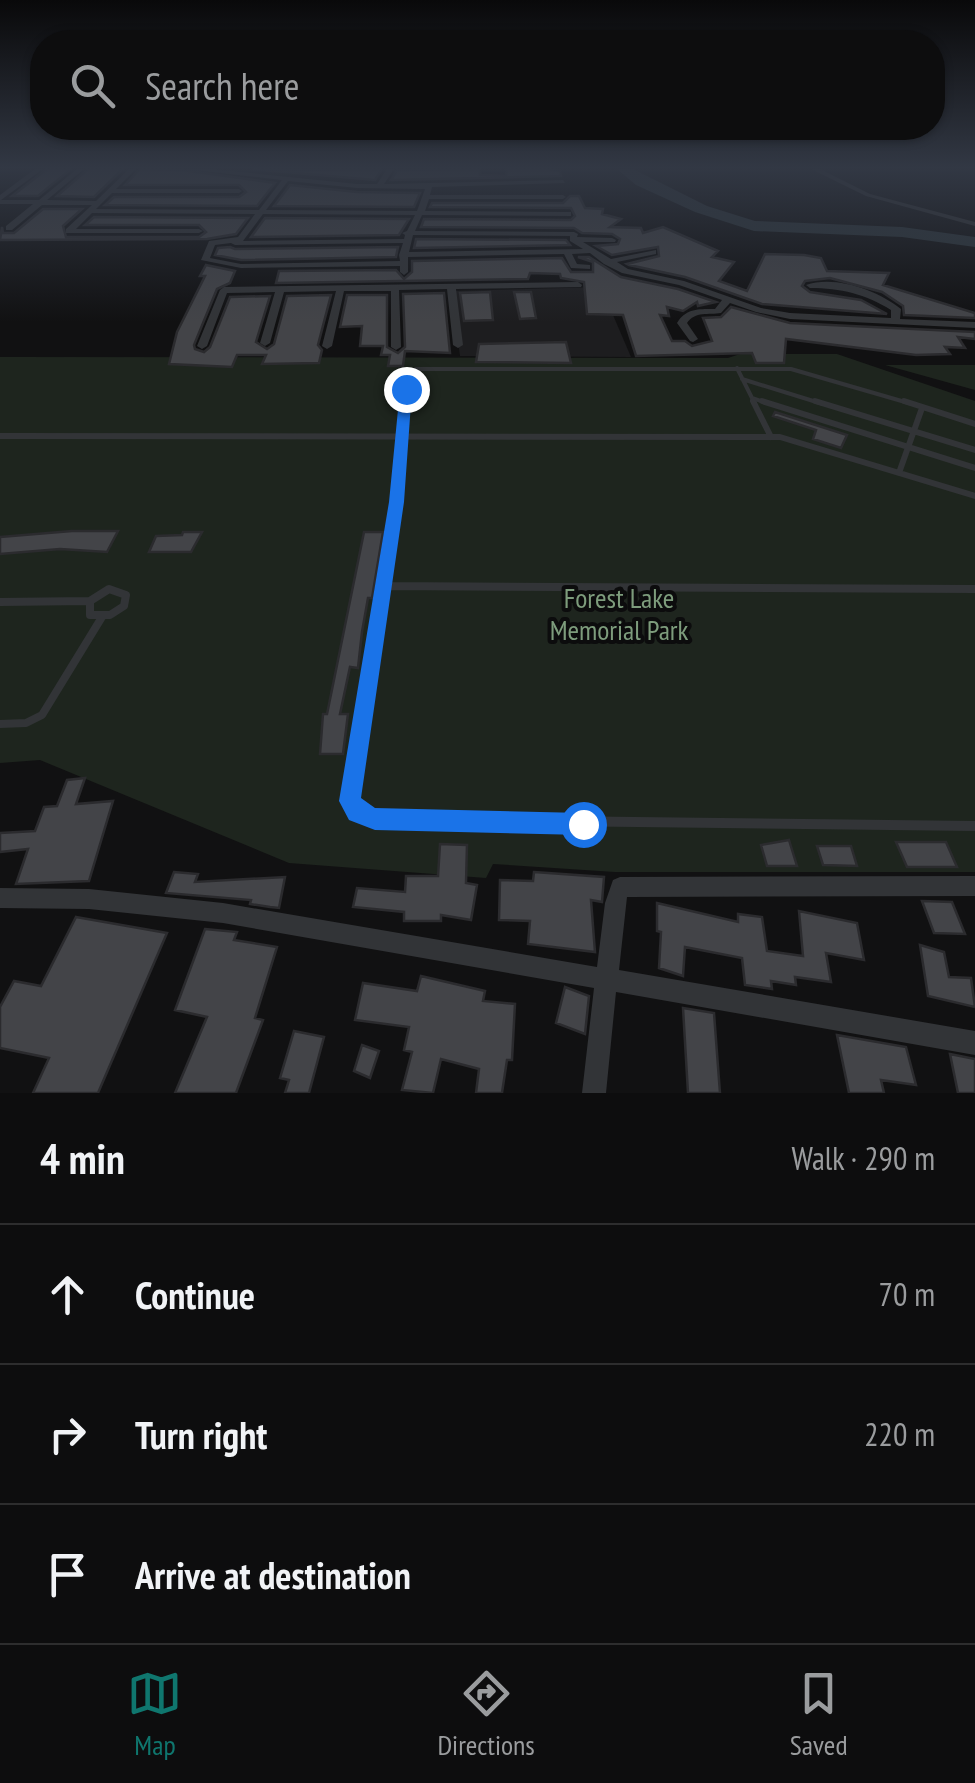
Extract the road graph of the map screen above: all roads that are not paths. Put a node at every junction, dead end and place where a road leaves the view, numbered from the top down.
1 (19, 220) edge
2 (80, 220) edge
3 (256, 220) edge
4 (415, 220) edge
5 (569, 220) edge
6 (9, 228) dead end
7 (350, 230) dead end
8 (199, 231) dead end
9 (573, 236) junction
10 (405, 237) junction
11 (612, 240) dead end
12 (344, 241) junction
13 (230, 242) junction
14 (588, 251) junction
15 (653, 252) dead end
16 (568, 254) junction
17 (404, 259) junction
18 (607, 262) junction
19 (588, 268) dead end
20 (578, 284) dead end
21 (810, 284) dead end
22 (399, 286) junction
23 (341, 287) junction
24 (386, 287) junction
25 (450, 287) junction
26 (281, 288) junction
27 (728, 299) junction
28 (895, 320) junction
29 (975, 325) edge
30 (692, 339) dead end
31 (265, 343) dead end
32 (458, 345) dead end
33 (202, 346) dead end
34 (326, 346) dead end
35 (396, 347) dead end
36 (737, 368) junction
37 (742, 378) junction
38 (752, 398) junction
39 (922, 408) junction
40 (975, 424) edge
41 (914, 431) junction
42 (0, 436) edge
43 (402, 436) junction
44 (770, 436) junction
45 (908, 447) junction
46 (975, 450) edge
47 (975, 468) edge
48 (900, 470) junction
49 (975, 496) edge
50 (385, 586) junction
51 (975, 589) edge
52 (90, 601) junction
53 (0, 602) edge
54 (102, 617) junction
55 (0, 724) edge
56 (975, 826) edge
57 (975, 886) edge
58 (0, 898) edge
59 (606, 981) junction
60 (975, 1043) edge
61 (594, 1093) edge

1 - 6 street
2 - 8 street
3 - 13 street
4 - 10 street
5 - 9 street
7 - 12 street
9 - 10 street
9 - 11 street
9 - 14 street
10 - 12 street
10 - 17 street
12 - 13 street
13 - 17 street
14 - 16 street
14 - 18 street
15 - 18 street
16 - 17 street
16 - 19 street
17 - 22 street
18 - 27 street
20 - 25 street
21 - 28 street
22 - 24 street
22 - 25 street
23 - 24 street
23 - 26 street
23 - 34 street
24 - 35 street
25 - 32 street
26 - 31 street
26 - 33 street
27 - 28 street
27 - 30 street
28 - 29 street
36 - 37 lane
36 - 39 lane
36 - 43 lane
37 - 38 lane
37 - 41 lane
38 - 44 lane
38 - 45 lane
39 - 40 lane
39 - 41 lane
41 - 45 lane
41 - 46 lane
42 - 43 lane
43 - 44 lane
43 - 50 lane
44 - 48 lane
45 - 47 lane
45 - 48 lane
48 - 49 lane
50 - 51 lane
50 - 56 lane
52 - 53 lane
52 - 54 lane
52 - 54 lane
54 - 55 lane
57 - 59 street
58 - 59 street
59 - 60 street
59 - 61 street

